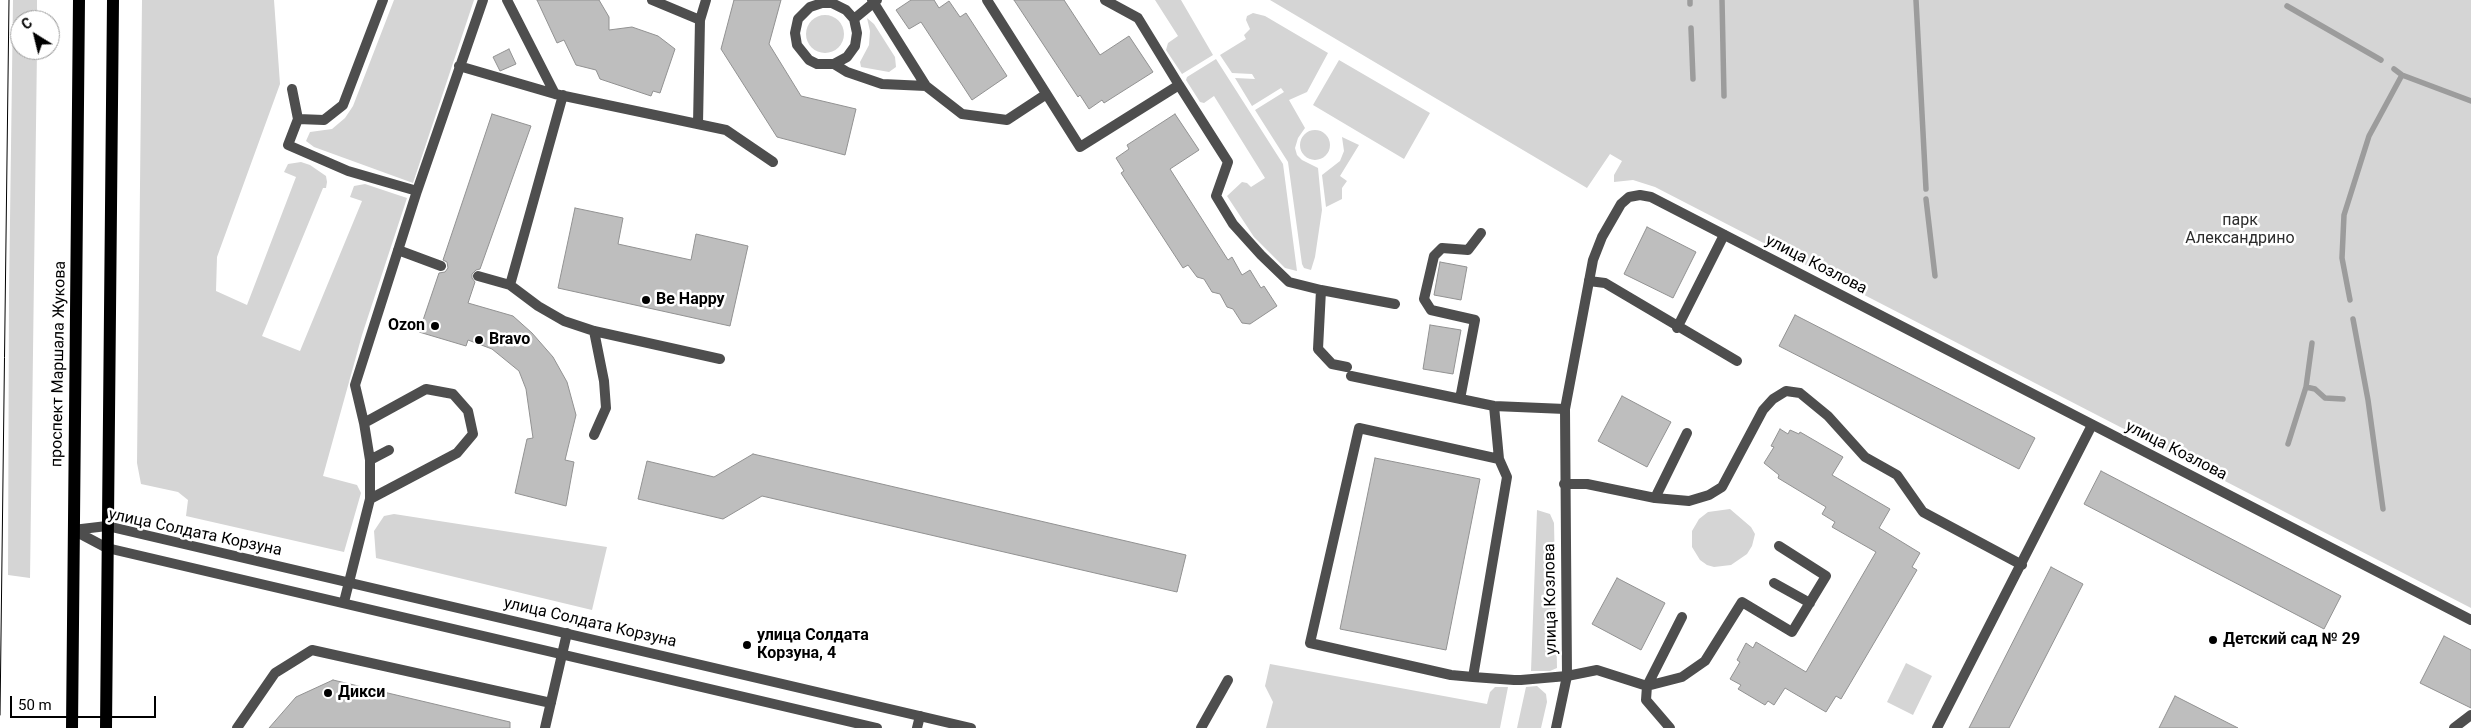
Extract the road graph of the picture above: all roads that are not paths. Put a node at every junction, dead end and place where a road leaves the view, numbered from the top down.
1 (79, 0) edge
2 (113, 0) edge
3 (382, 0) edge
4 (483, 0) edge
5 (507, 0) edge
6 (652, 0) edge
7 (706, 0) edge
8 (986, 0) edge
9 (1105, 0) edge
10 (874, 1) edge
11 (810, 4) edge
12 (854, 19) junction
13 (700, 20) junction
14 (834, 64) junction
15 (459, 66) junction
16 (1179, 85) junction
17 (926, 86) junction
18 (292, 89) dead end
19 (559, 94) junction
20 (1045, 95) junction
21 (298, 119) junction
22 (698, 124) junction
23 (773, 162) dead end
24 (417, 191) junction
25 (1481, 233) dead end
26 (1724, 235) junction
27 (398, 250) junction
28 (441, 266) dead end
29 (478, 276) dead end
30 (1589, 280) junction
31 (510, 284) junction
32 (1321, 290) junction
33 (1395, 304) dead end
34 (1677, 328) junction
35 (594, 331) junction
36 (720, 359) dead end
37 (1738, 361) dead end
38 (1460, 399) junction
39 (1494, 406) junction
40 (1565, 409) junction
41 (364, 423) junction
42 (2092, 425) junction
43 (1687, 433) dead end
44 (594, 434) dead end
45 (390, 450) dead end
46 (1499, 459) junction
47 (370, 460) junction
48 (1564, 484) junction
49 (1655, 498) junction
50 (370, 499) junction
51 (107, 526) junction
52 (73, 530) junction
53 (1778, 546) dead end
54 (107, 548) junction
55 (2022, 565) junction
56 (349, 582) junction
57 (1774, 582) dead end
58 (344, 602) junction
59 (1810, 603) junction
60 (1682, 617) dead end
61 (2471, 620) edge
62 (567, 633) junction
63 (562, 654) junction
64 (1567, 676) junction
65 (1472, 677) junction
66 (1228, 680) dead end
67 (1647, 686) junction
68 (551, 703) junction
69 (2471, 714) edge
70 (920, 716) junction
71 (72, 728) edge
72 (106, 728) edge
73 (237, 728) edge
74 (545, 728) edge
75 (877, 728) edge
76 (917, 728) edge
77 (971, 728) edge
78 (1201, 728) edge
79 (1556, 728) edge
80 (1670, 728) edge
81 (1937, 728) edge
82 (2454, 728) edge

1 - 52 main road, проспект Маршала Жукова
2 - 51 main road
3 - 21 street
4 - 15 street
5 - 19 street
6 - 13 street
7 - 13 street
8 - 20 street
9 - 16 street
10 - 12 street
10 - 17 street
11 - 12 street
11 - 14 street
12 - 14 street
13 - 22 street
14 - 17 street
15 - 19 street
15 - 24 street
16 - 20 street
16 - 32 street
17 - 20 street
18 - 21 street
19 - 22 street
19 - 31 street
21 - 24 street
22 - 23 street
24 - 27 street
25 - 38 street
26 - 30 street, улица Козлова
26 - 34 street
26 - 42 street, улица Козлова
27 - 28 street
27 - 41 street
29 - 31 street
30 - 34 street
30 - 40 street, улица Козлова
31 - 35 street
32 - 33 street
32 - 38 street
34 - 37 street
35 - 36 street
35 - 44 street
38 - 39 street
39 - 40 street
39 - 46 street
40 - 48 street, улица Козлова
41 - 47 street
41 - 50 street
42 - 55 street
42 - 61 street, улица Козлова
43 - 49 street
45 - 47 street
46 - 65 street
46 - 65 street
47 - 50 street
48 - 49 street
48 - 64 street, улица Козлова
49 - 55 street
50 - 56 street
51 - 52 street, улица Солдата Корзуна
51 - 54 main road
51 - 56 street, улица Солдата Корзуна
52 - 54 street, улица Солдата Корзуна
52 - 71 main road, проспект Маршала Жукова
53 - 59 street
54 - 58 street, улица Солдата Корзуна
54 - 72 main road
55 - 81 street
56 - 58 street
56 - 62 street, улица Солдата Корзуна
57 - 59 street
58 - 63 street, улица Солдата Корзуна
59 - 67 street
60 - 67 street
62 - 63 street
62 - 70 street, улица Солдата Корзуна
63 - 68 street
63 - 75 street, улица Солдата Корзуна
64 - 65 street
64 - 67 street
64 - 79 street, улица Козлова
66 - 78 street
67 - 80 street
68 - 73 street
68 - 74 street
69 - 82 street
70 - 76 street
70 - 77 street, улица Солдата Корзуна

